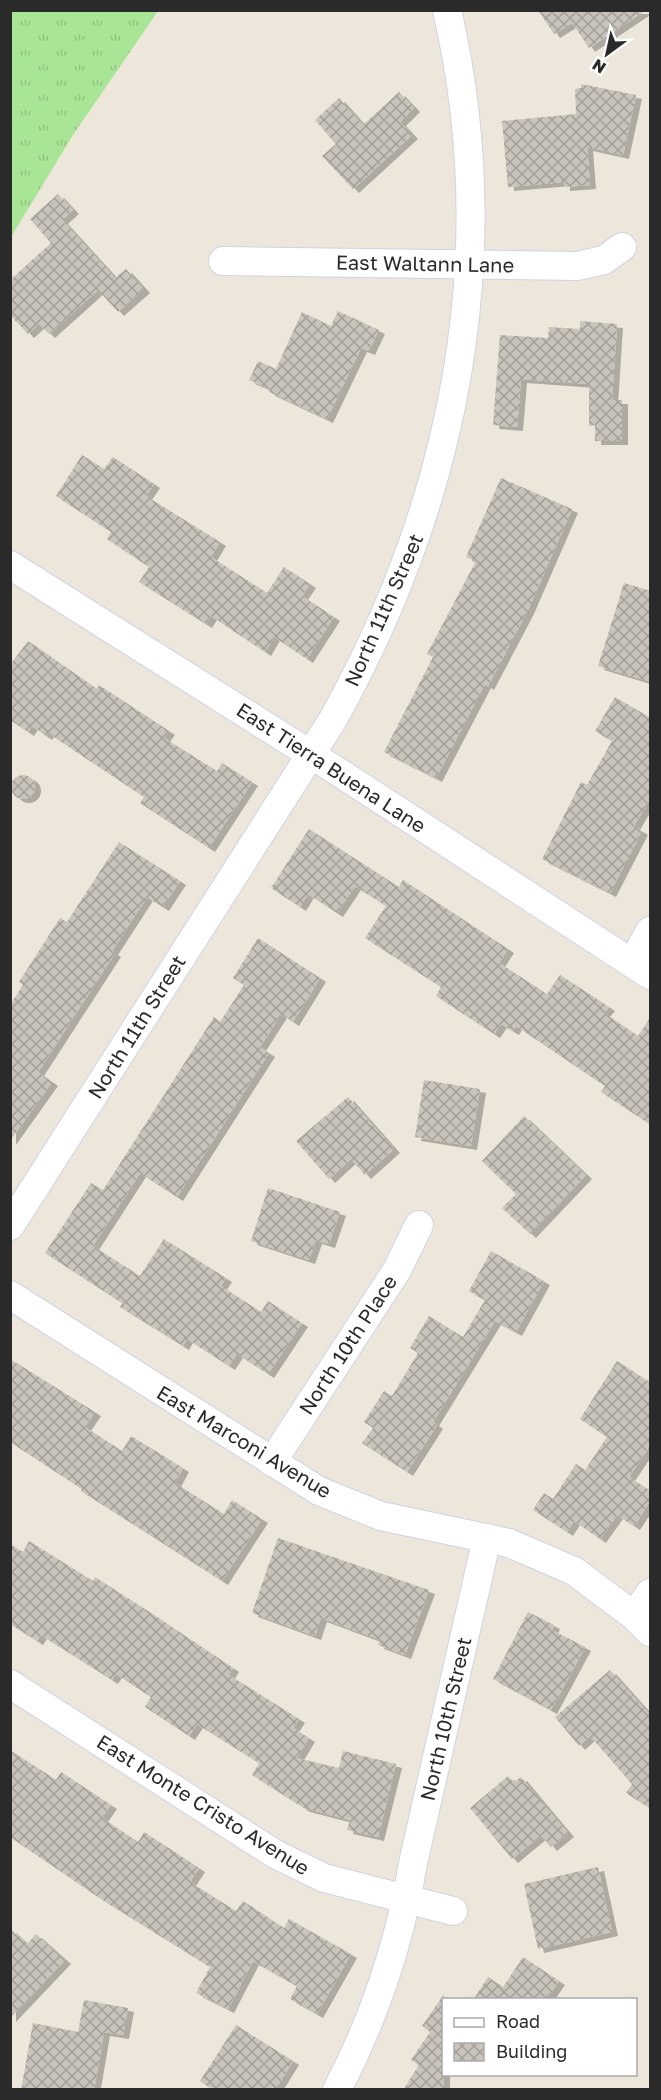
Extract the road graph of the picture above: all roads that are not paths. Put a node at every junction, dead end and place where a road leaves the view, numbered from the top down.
1 (447, 10) edge
2 (622, 247) dead end
3 (223, 261) dead end
4 (470, 266) junction
5 (10, 565) edge
6 (309, 754) junction
7 (651, 932) edge
8 (641, 969) edge
9 (418, 1225) dead end
10 (10, 1226) edge
11 (10, 1296) edge
12 (272, 1462) junction
13 (488, 1538) junction
14 (651, 1593) edge
15 (643, 1624) edge
16 (10, 1684) edge
17 (407, 1900) junction
18 (453, 1911) dead end
19 (338, 2090) edge

1 - 4 street, North 11th Street
2 - 4 street, East Waltann Lane
3 - 4 street, East Waltann Lane
4 - 6 street, North 11th Street
5 - 6 street, East Tierra Buena Lane
6 - 8 street, East Tierra Buena Lane
6 - 10 street, North 11th Street
7 - 8 street
9 - 12 street, North 10th Place
11 - 12 street, East Marconi Avenue
12 - 13 street, East Marconi Avenue
13 - 15 street, East Marconi Avenue
13 - 17 street, North 10th Street
14 - 15 street
16 - 17 street, East Monte Cristo Avenue
17 - 18 street
17 - 19 street, North 10th Street

